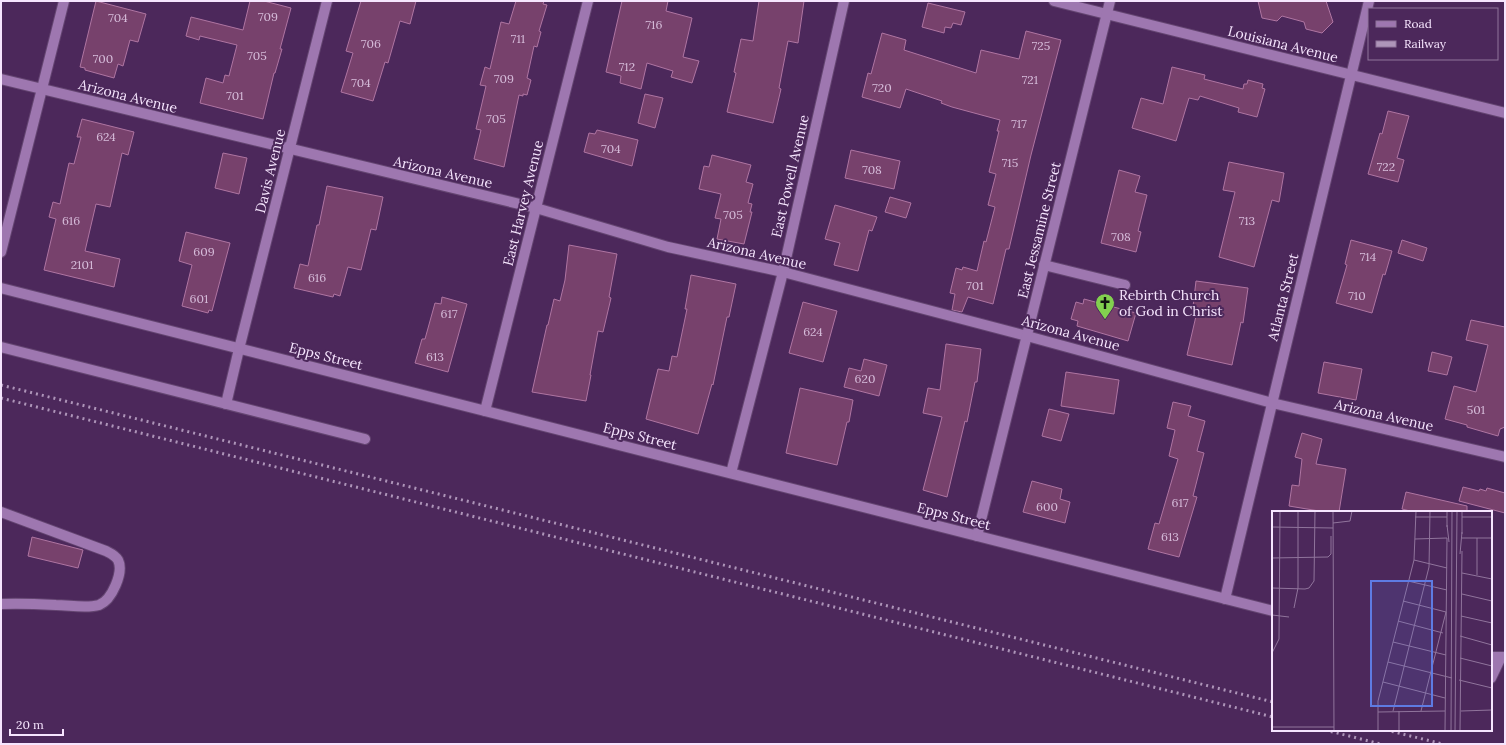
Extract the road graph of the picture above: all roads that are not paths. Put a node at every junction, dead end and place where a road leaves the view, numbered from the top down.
1 (64, 1) edge
2 (327, 1) edge
3 (588, 1) edge
4 (844, 1) edge
5 (1054, 1) edge
6 (1110, 1) edge
7 (1369, 1) edge
8 (1107, 14) junction
9 (1351, 75) junction
10 (1, 79) edge
11 (42, 89) junction
12 (1505, 113) edge
13 (289, 150) junction
14 (536, 208) junction
15 (1, 252) edge
16 (1044, 265) junction
17 (782, 272) junction
18 (1125, 285) dead end
19 (1, 288) edge
20 (1027, 336) junction
21 (1, 347) edge
22 (240, 349) junction
23 (1272, 403) junction
24 (226, 404) junction
25 (485, 411) junction
26 (365, 440) dead end
27 (1505, 457) edge
28 (731, 474) junction
29 (1, 512) edge
30 (977, 536) junction
31 (1225, 599) junction
32 (1, 604) edge
33 (1272, 611) edge
34 (1499, 657) edge
35 (1492, 675) edge

1 - 11 street
2 - 13 street, Davis Avenue
3 - 14 street, East Harvey Avenue
4 - 17 street, East Powell Avenue
5 - 8 street, Louisiana Avenue
6 - 8 street, East Jessamine Street
7 - 9 street, Atlanta Street
8 - 9 street, Louisiana Avenue
8 - 16 street, East Jessamine Street
9 - 12 street, Louisiana Avenue
9 - 23 street, Atlanta Street
10 - 11 street, Arizona Avenue
11 - 13 street, Arizona Avenue
11 - 15 street
13 - 14 street, Arizona Avenue
13 - 22 street, Davis Avenue
14 - 17 street, Arizona Avenue
14 - 25 street, East Harvey Avenue
16 - 18 street
16 - 20 street, East Jessamine Street
17 - 20 street, Arizona Avenue
17 - 28 street, East Powell Avenue
19 - 22 street, Epps Street
20 - 23 street, Arizona Avenue
20 - 30 street, East Jessamine Street
21 - 24 street
22 - 24 street, Davis Avenue
22 - 25 street, Epps Street
23 - 27 street, Arizona Avenue
23 - 31 street, Atlanta Street
24 - 26 street
25 - 28 street, Epps Street
28 - 30 street, Epps Street
29 - 32 street
30 - 31 street, Epps Street
31 - 33 street, Epps Street
34 - 35 street

